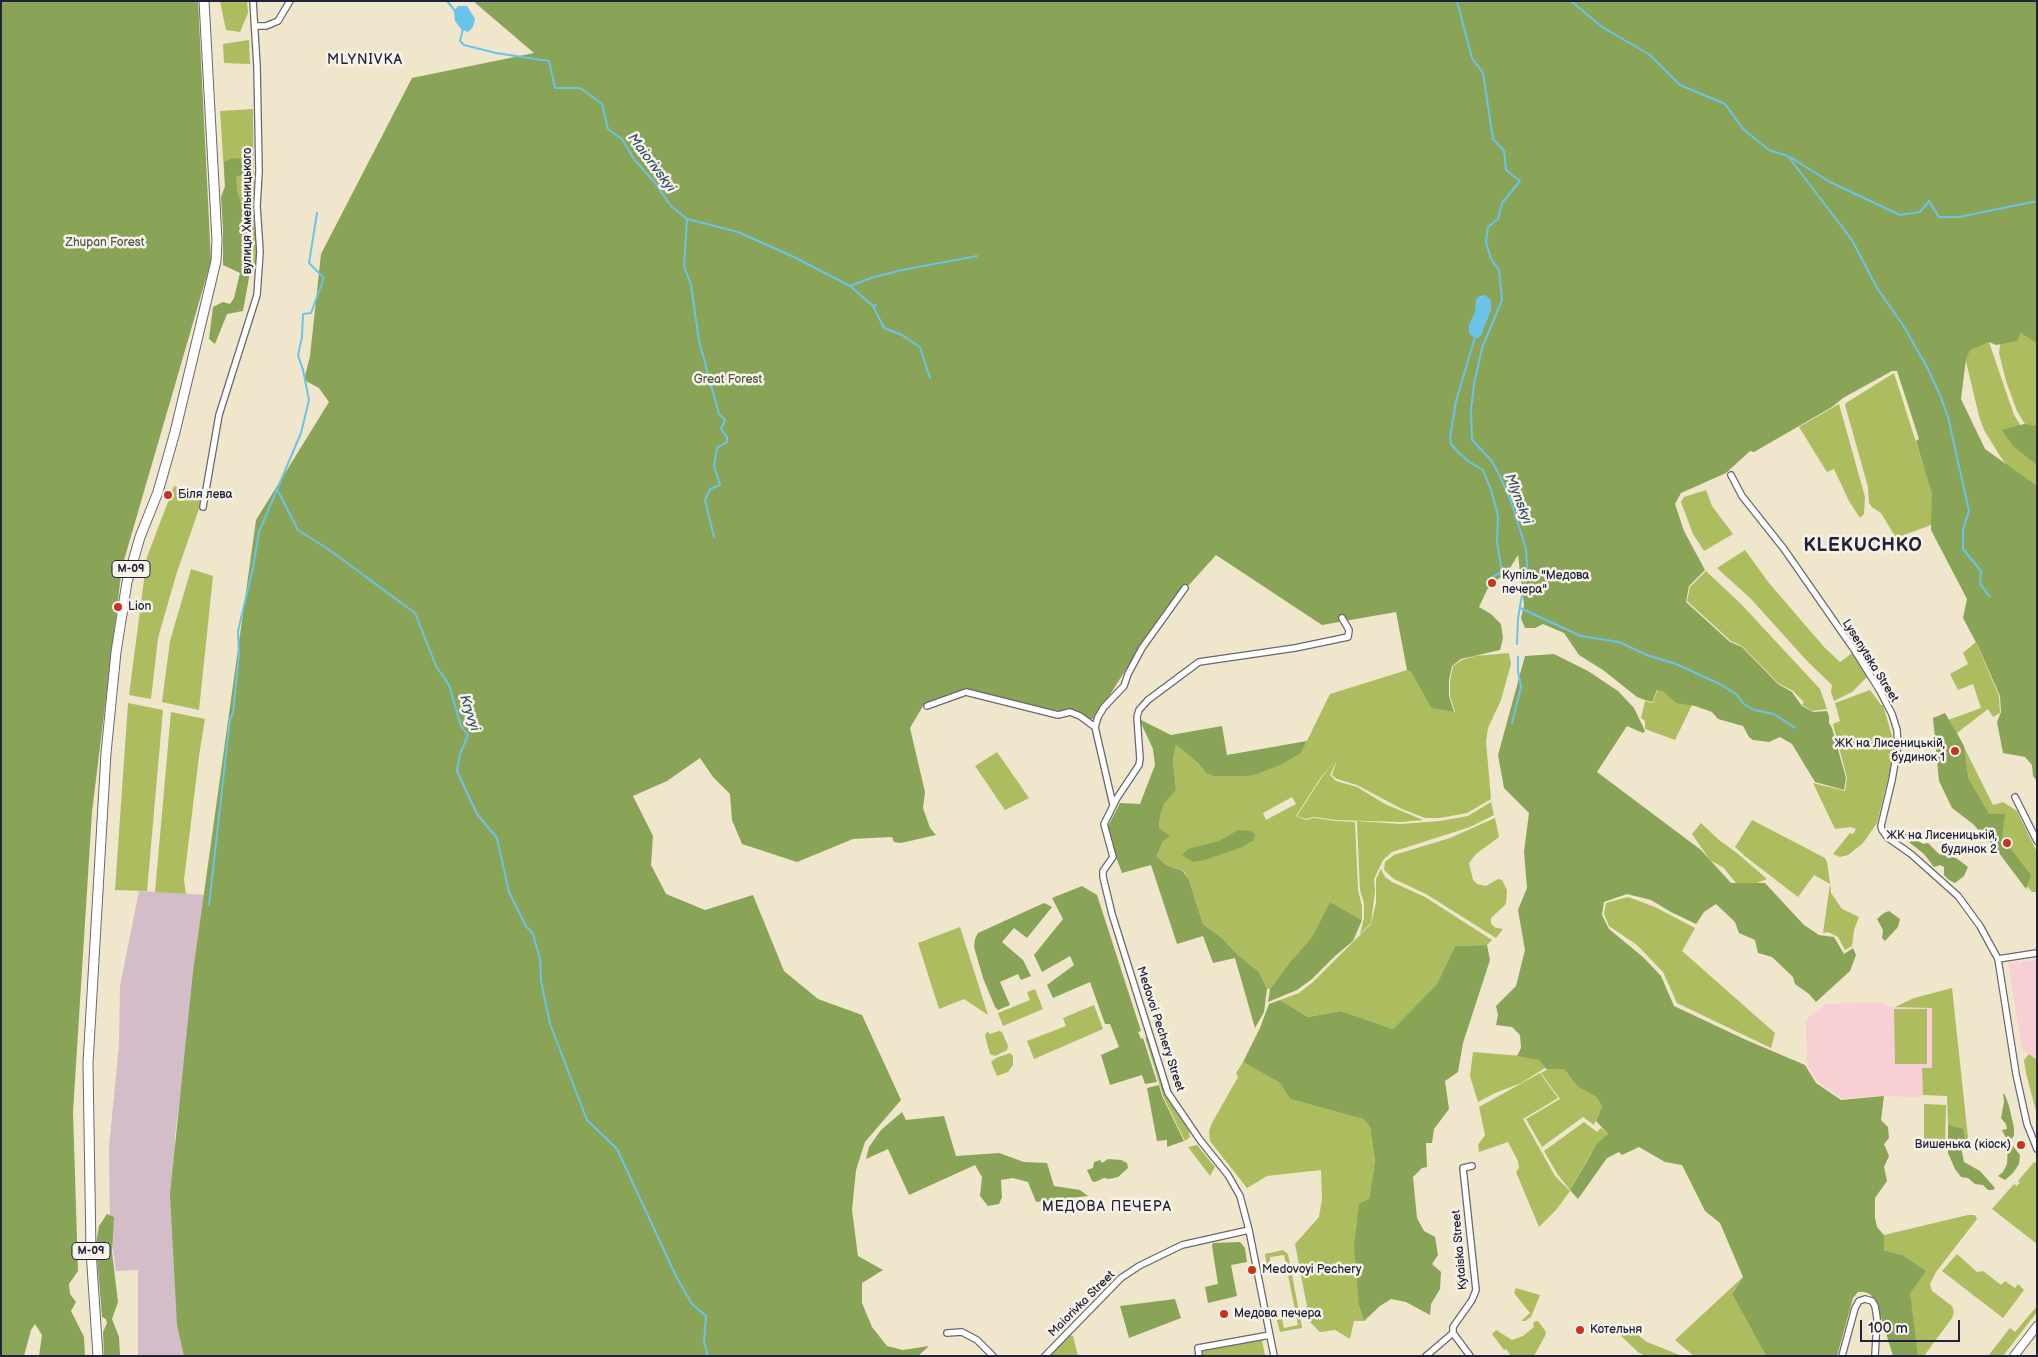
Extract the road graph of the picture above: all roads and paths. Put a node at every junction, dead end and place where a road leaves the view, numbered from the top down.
1 (204, 1) edge
2 (253, 1) edge
3 (290, 1) edge
4 (255, 26) junction
5 (1731, 475) dead end
6 (203, 508) dead end
7 (1185, 588) dead end
8 (1342, 618) dead end
9 (927, 706) dead end
10 (1095, 727) junction
11 (2015, 797) dead end
12 (1113, 805) junction
13 (2037, 841) edge
14 (2037, 952) edge
15 (1998, 959) junction
16 (2037, 1148) edge
17 (1472, 1166) dead end
18 (1249, 1230) junction
19 (2037, 1326) edge
20 (947, 1333) dead end
21 (1453, 1333) junction
22 (1270, 1335) junction
23 (98, 1356) edge
24 (993, 1356) edge
25 (1045, 1356) edge
26 (1199, 1356) edge
27 (1274, 1356) edge
28 (1426, 1356) edge
29 (1470, 1356) edge
30 (1842, 1356) edge
31 (1875, 1356) edge
32 (2014, 1356) edge

1 - 23 main road, М-09
2 - 4 street, вулиця Хмельницького
3 - 4 street
4 - 6 street, вулиця Хмельницького
5 - 15 street, Lysenytska Street
7 - 10 street
8 - 12 street, Medovoi Pechery Street
9 - 10 street
10 - 12 street
11 - 13 street
12 - 18 street, Medovoi Pechery Street
14 - 15 street
15 - 16 street, Lysenytska Street
17 - 21 street, Kytaiska Street
18 - 22 street, Medovoi Pechery Street
18 - 25 street, Maiorivka Street
19 - 32 main road
20 - 24 street
21 - 28 street, Kytaiska Street
21 - 29 street
22 - 26 street
22 - 27 street, Medovoi Pechery Street
30 - 31 street

